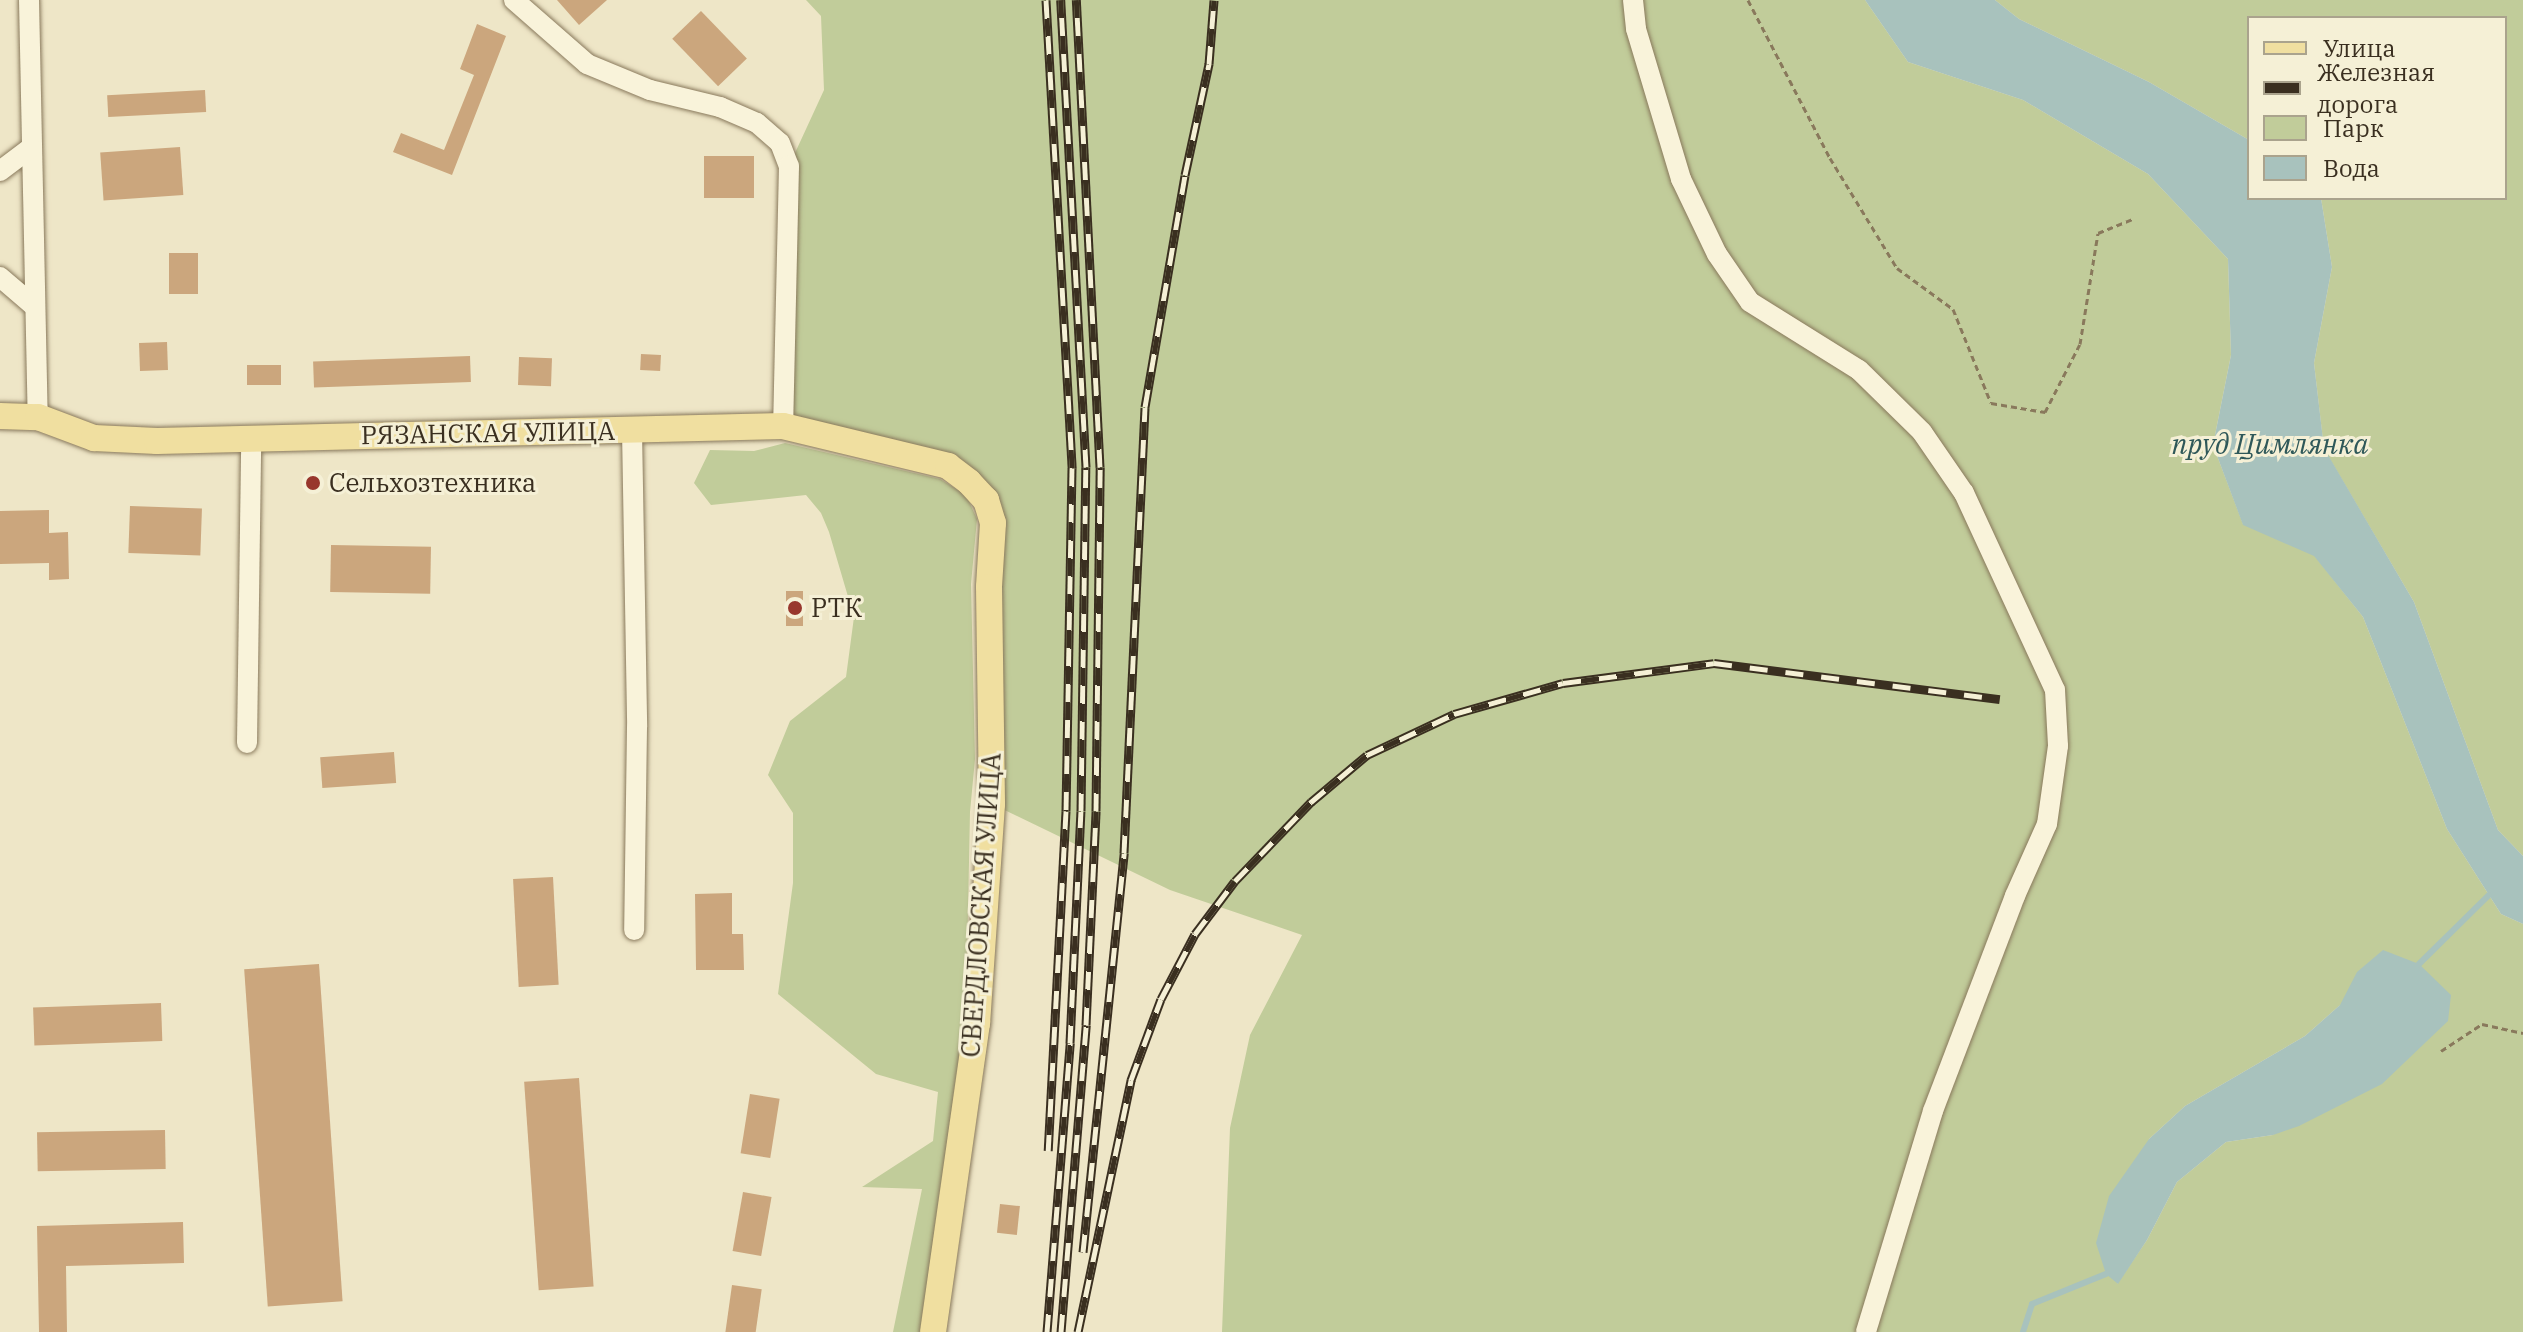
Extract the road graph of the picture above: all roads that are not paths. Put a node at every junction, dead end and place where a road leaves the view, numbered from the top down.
1 (29, 0) edge
2 (514, 0) edge
3 (1633, 0) edge
4 (31, 148) junction
5 (0, 171) edge
6 (0, 277) edge
7 (35, 307) junction
8 (0, 416) edge
9 (38, 417) junction
10 (783, 426) junction
11 (632, 430) junction
12 (251, 439) junction
13 (969, 482) joint
14 (247, 743) dead end
15 (634, 930) dead end
16 (933, 1332) edge
17 (1866, 1332) edge

1 - 4 street
2 - 10 street
3 - 17 street
4 - 5 street
4 - 7 street
6 - 7 street
7 - 9 street
8 - 9 main road, РЯЗАНСКАЯ УЛИЦА
9 - 12 main road, РЯЗАНСКАЯ УЛИЦА
10 - 11 main road, РЯЗАНСКАЯ УЛИЦА
10 - 13 main road, РЯЗАНСКАЯ УЛИЦА
11 - 12 main road, РЯЗАНСКАЯ УЛИЦА
11 - 15 street
12 - 14 street
13 - 16 main road, СВЕРДЛОВСКАЯ УЛИЦА

